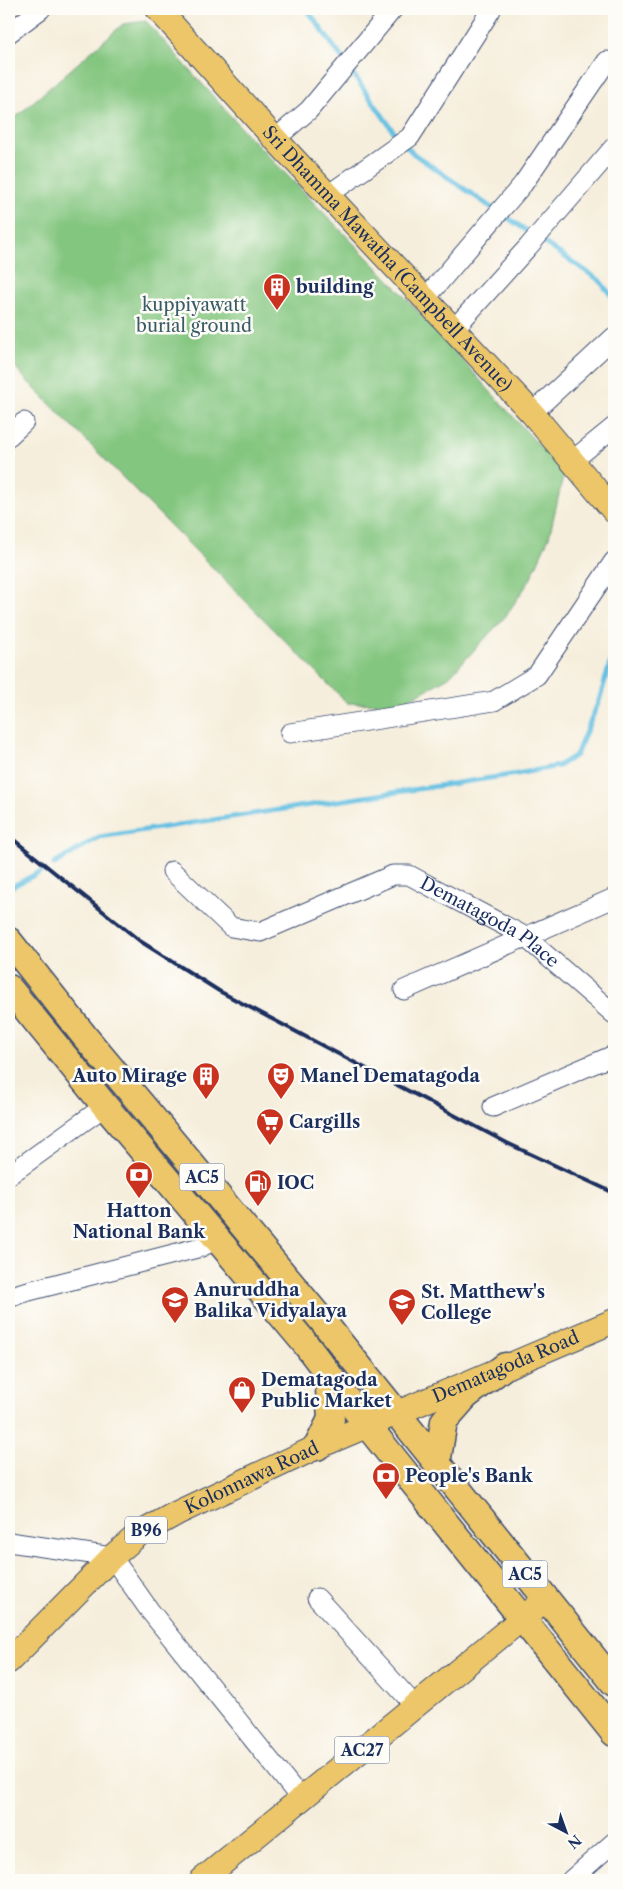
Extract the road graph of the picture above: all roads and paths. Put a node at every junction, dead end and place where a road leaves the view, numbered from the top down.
1 (41, 9) edge
2 (158, 9) edge
3 (393, 9) edge
4 (491, 9) edge
5 (9, 34) edge
6 (607, 61) dead end
7 (275, 139) junction
8 (614, 147) edge
9 (328, 195) junction
10 (424, 299) junction
11 (453, 330) junction
12 (614, 337) edge
13 (532, 413) junction
14 (24, 422) dead end
15 (614, 426) edge
16 (9, 436) edge
17 (572, 461) junction
18 (614, 511) edge
19 (614, 561) edge
20 (290, 733) dead end
21 (172, 871) dead end
22 (614, 898) edge
23 (524, 936) junction
24 (9, 941) edge
25 (9, 988) edge
26 (404, 990) dead end
27 (614, 1014) edge
28 (614, 1055) edge
29 (104, 1106) junction
30 (493, 1107) dead end
31 (9, 1175) edge
32 (218, 1239) junction
33 (9, 1298) edge
34 (614, 1321) edge
35 (506, 1366) junction
36 (328, 1374) junction
37 (396, 1413) junction
38 (367, 1425) junction
39 (317, 1446) junction
40 (437, 1464) junction
41 (9, 1542) edge
42 (112, 1557) junction
43 (317, 1598) dead end
44 (546, 1599) junction
45 (522, 1619) junction
46 (9, 1661) edge
47 (612, 1677) edge
48 (416, 1707) junction
49 (614, 1733) edge
50 (301, 1799) junction
51 (614, 1842) edge
52 (202, 1880) edge
53 (571, 1880) edge

1 - 5 street
2 - 7 main road, Sri Dhamma Mawatha (Campbell Avenue)
3 - 7 street
4 - 9 street
6 - 10 street
7 - 9 main road, Sri Dhamma Mawatha (Campbell Avenue)
8 - 11 street
9 - 10 main road, Sri Dhamma Mawatha (Campbell Avenue)
10 - 11 main road, Sri Dhamma Mawatha (Campbell Avenue)
11 - 13 main road, Sri Dhamma Mawatha (Campbell Avenue)
12 - 13 street
13 - 17 main road, Sri Dhamma Mawatha (Campbell Avenue)
14 - 16 street
15 - 17 street
17 - 18 main road, Sri Dhamma Mawatha (Campbell Avenue)
19 - 20 street
21 - 23 street, Dematagoda Place
22 - 23 street
23 - 26 street
23 - 27 street, Dematagoda Place
24 - 37 highway, AC5
25 - 29 highway, AC5
28 - 30 street
29 - 31 street
29 - 32 highway, AC5
32 - 33 street
32 - 36 highway, AC5
34 - 35 main road, Dematagoda Road
35 - 37 main road, Dematagoda Road
35 - 40 highway
36 - 38 highway, AC5
36 - 39 highway
37 - 38 main road, Kolonnawa Road / B96
37 - 40 highway, AC5
38 - 39 main road, Kolonnawa Road / B96
38 - 45 highway, AC5
39 - 42 main road, Kolonnawa Road / B96
40 - 44 highway, AC5
41 - 42 street
42 - 46 main road, Kolonnawa Road / B96
42 - 50 street
43 - 48 street
44 - 45 main road
44 - 47 highway, AC5
45 - 48 main road, AC27
45 - 49 highway, AC5
48 - 50 main road, AC27
50 - 52 main road, AC27
51 - 53 street

